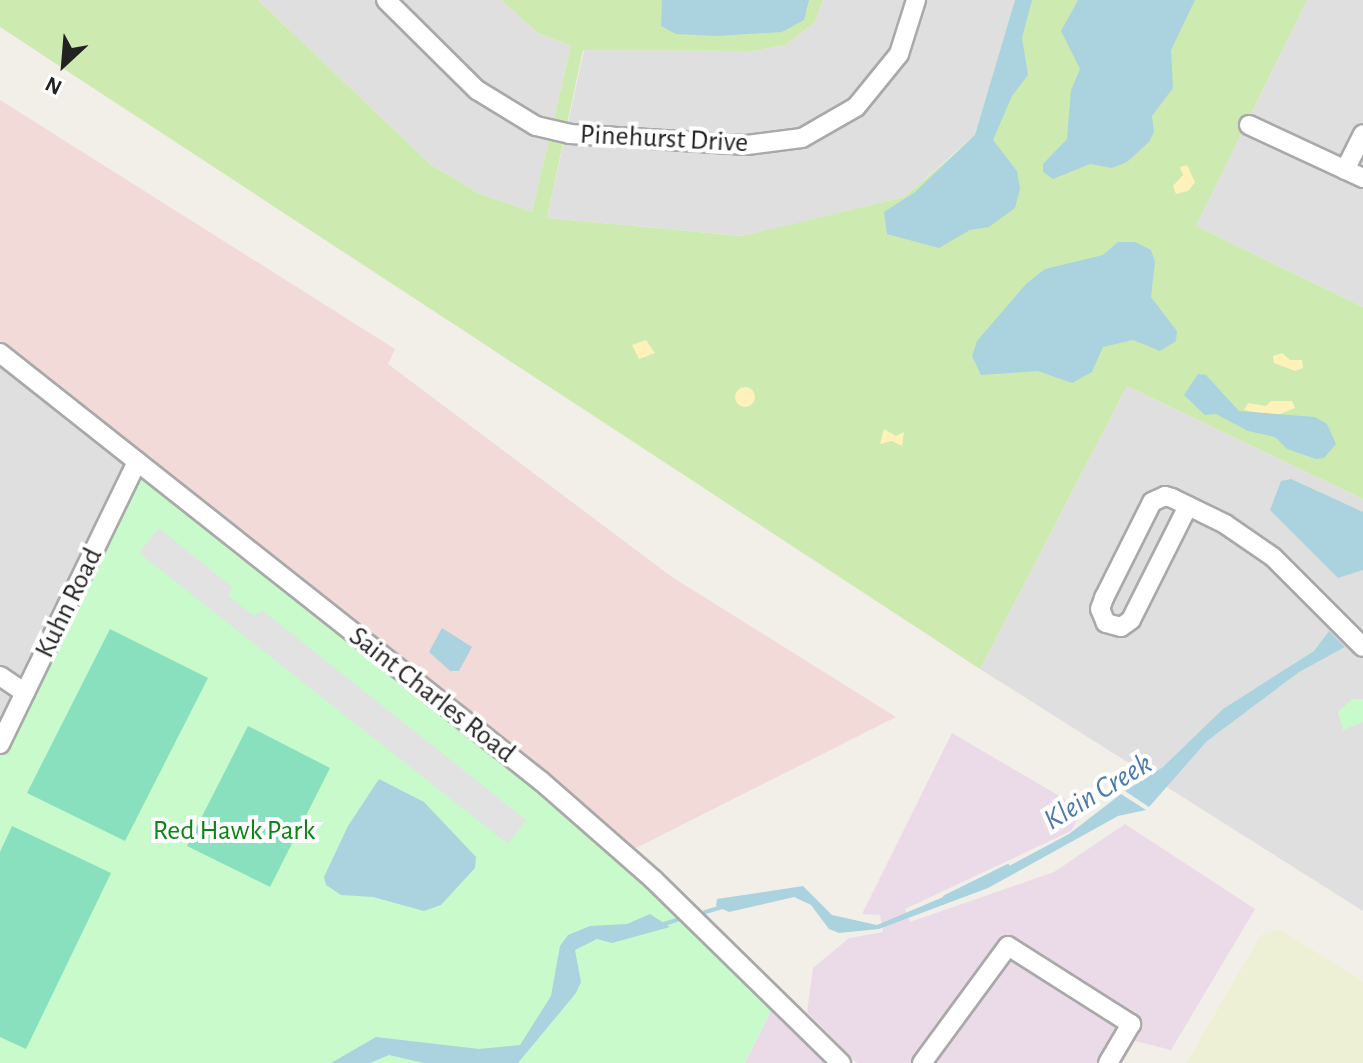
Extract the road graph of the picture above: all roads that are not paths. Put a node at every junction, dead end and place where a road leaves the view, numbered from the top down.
1 (386, 0) edge
2 (916, 0) edge
3 (1249, 125) dead end
4 (1363, 134) edge
5 (1345, 170) junction
6 (1363, 178) edge
7 (0, 353) edge
8 (137, 462) junction
9 (1188, 506) junction
10 (1363, 647) edge
11 (0, 676) edge
12 (25, 693) junction
13 (0, 744) edge
14 (841, 1063) edge
15 (922, 1063) edge
16 (1108, 1063) edge

1 - 2 street, Pinehurst Drive
3 - 5 street
4 - 5 street
5 - 6 street
7 - 8 street, Saint Charles Road
8 - 12 street, Kuhn Road
8 - 14 street, Saint Charles Road
9 - 9 street
9 - 10 street
11 - 12 street
12 - 13 street, Kuhn Road
15 - 16 street

